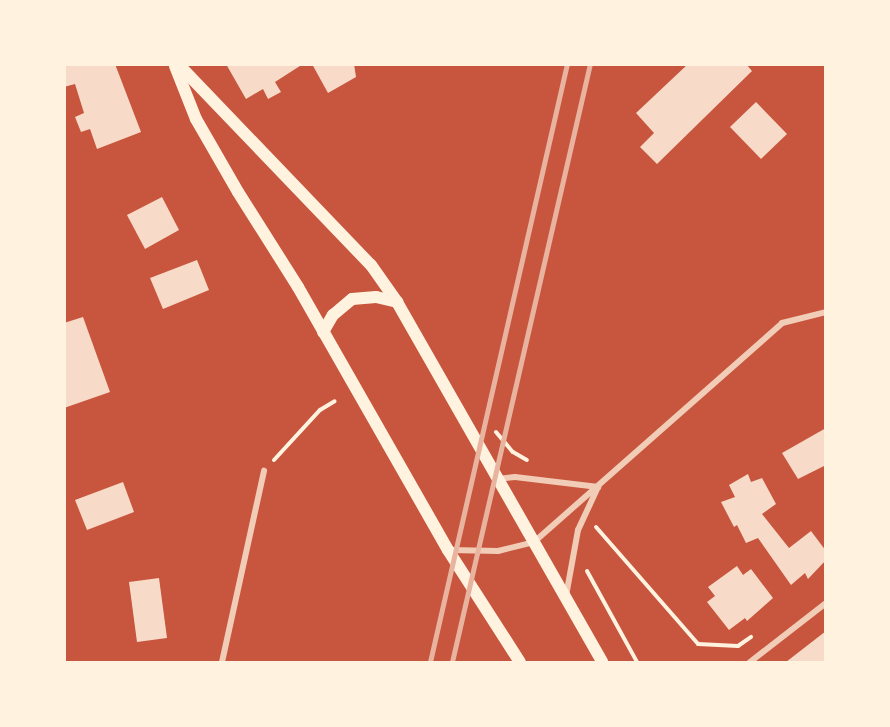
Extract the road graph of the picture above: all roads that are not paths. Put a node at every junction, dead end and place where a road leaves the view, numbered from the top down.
1 (176, 64) edge
2 (397, 302) junction
3 (825, 312) edge
4 (323, 332) junction
5 (264, 471) dead end
6 (498, 479) junction
7 (598, 487) junction
8 (534, 542) junction
9 (448, 550) junction
10 (565, 600) junction
11 (825, 603) edge
12 (222, 663) edge
13 (520, 663) edge
14 (602, 663) edge
15 (750, 663) edge

1 - 2 main road
1 - 4 main road
2 - 4 main road
2 - 6 main road
3 - 7 street
4 - 9 main road
5 - 12 street
6 - 7 street
6 - 8 main road
7 - 8 street
7 - 10 street
8 - 9 street
8 - 10 main road
9 - 13 main road
10 - 14 main road
11 - 15 street

